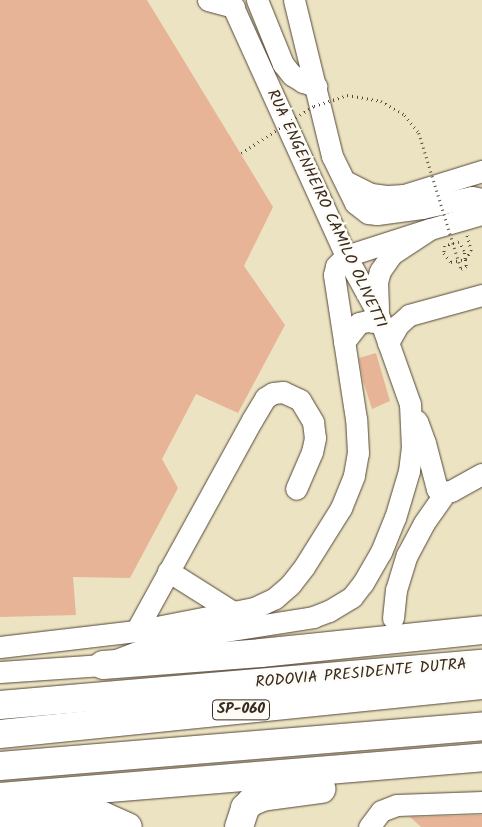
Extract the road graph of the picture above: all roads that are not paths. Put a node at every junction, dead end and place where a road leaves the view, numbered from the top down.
1 (208, 0) edge
2 (257, 0) edge
3 (294, 0) edge
4 (232, 4) edge
5 (316, 86) junction
6 (482, 171) edge
7 (344, 181) junction
8 (482, 199) edge
9 (482, 214) edge
10 (430, 229) junction
11 (346, 256) junction
12 (482, 295) edge
13 (380, 318) junction
14 (344, 342) junction
15 (388, 343) junction
16 (410, 404) junction
17 (482, 474) edge
18 (296, 489) dead end
19 (446, 492) junction
20 (390, 532) junction
21 (168, 571) junction
22 (233, 612) junction
23 (393, 618) dead end
24 (482, 630) edge
25 (136, 631) junction
26 (0, 647) edge
27 (482, 664) edge
28 (103, 665) junction
29 (0, 672) edge
30 (482, 685) edge
31 (0, 705) edge
32 (482, 726) edge
33 (0, 734) edge
34 (0, 766) edge
35 (477, 769) edge
36 (0, 797) edge
37 (482, 802) edge
38 (0, 820) edge
39 (128, 827) edge
40 (239, 827) edge
41 (369, 827) edge

1 - 4 street
2 - 5 street
3 - 5 street
4 - 11 street, RUA ENGENHEIRO CAMILO OLIVETTI
5 - 7 street
6 - 7 street
7 - 8 street
9 - 10 street
10 - 11 street
10 - 13 street
11 - 13 street, RUA ENGENHEIRO CAMILO OLIVETTI
11 - 14 street
12 - 15 street
13 - 14 street
13 - 15 street, RUA ENGENHEIRO CAMILO OLIVETTI
14 - 22 street
15 - 16 street, RUA ENGENHEIRO CAMILO OLIVETTI
16 - 19 street
16 - 20 street, RUA ENGENHEIRO CAMILO OLIVETTI
17 - 19 street
18 - 21 street
19 - 20 street
19 - 23 street
20 - 28 street, RUA ENGENHEIRO CAMILO OLIVETTI
21 - 22 street
21 - 25 street
22 - 25 street
24 - 28 highway
25 - 26 street
27 - 31 highway, RODOVIA PRESIDENTE DUTRA / SP-060
28 - 29 street, RUA ENGENHEIRO CAMILO OLIVETTI
30 - 33 highway, RODOVIA PRESIDENTE DUTRA / SP-060
32 - 34 highway, SP-060
35 - 36 highway
35 - 40 highway
37 - 41 street
38 - 39 highway

